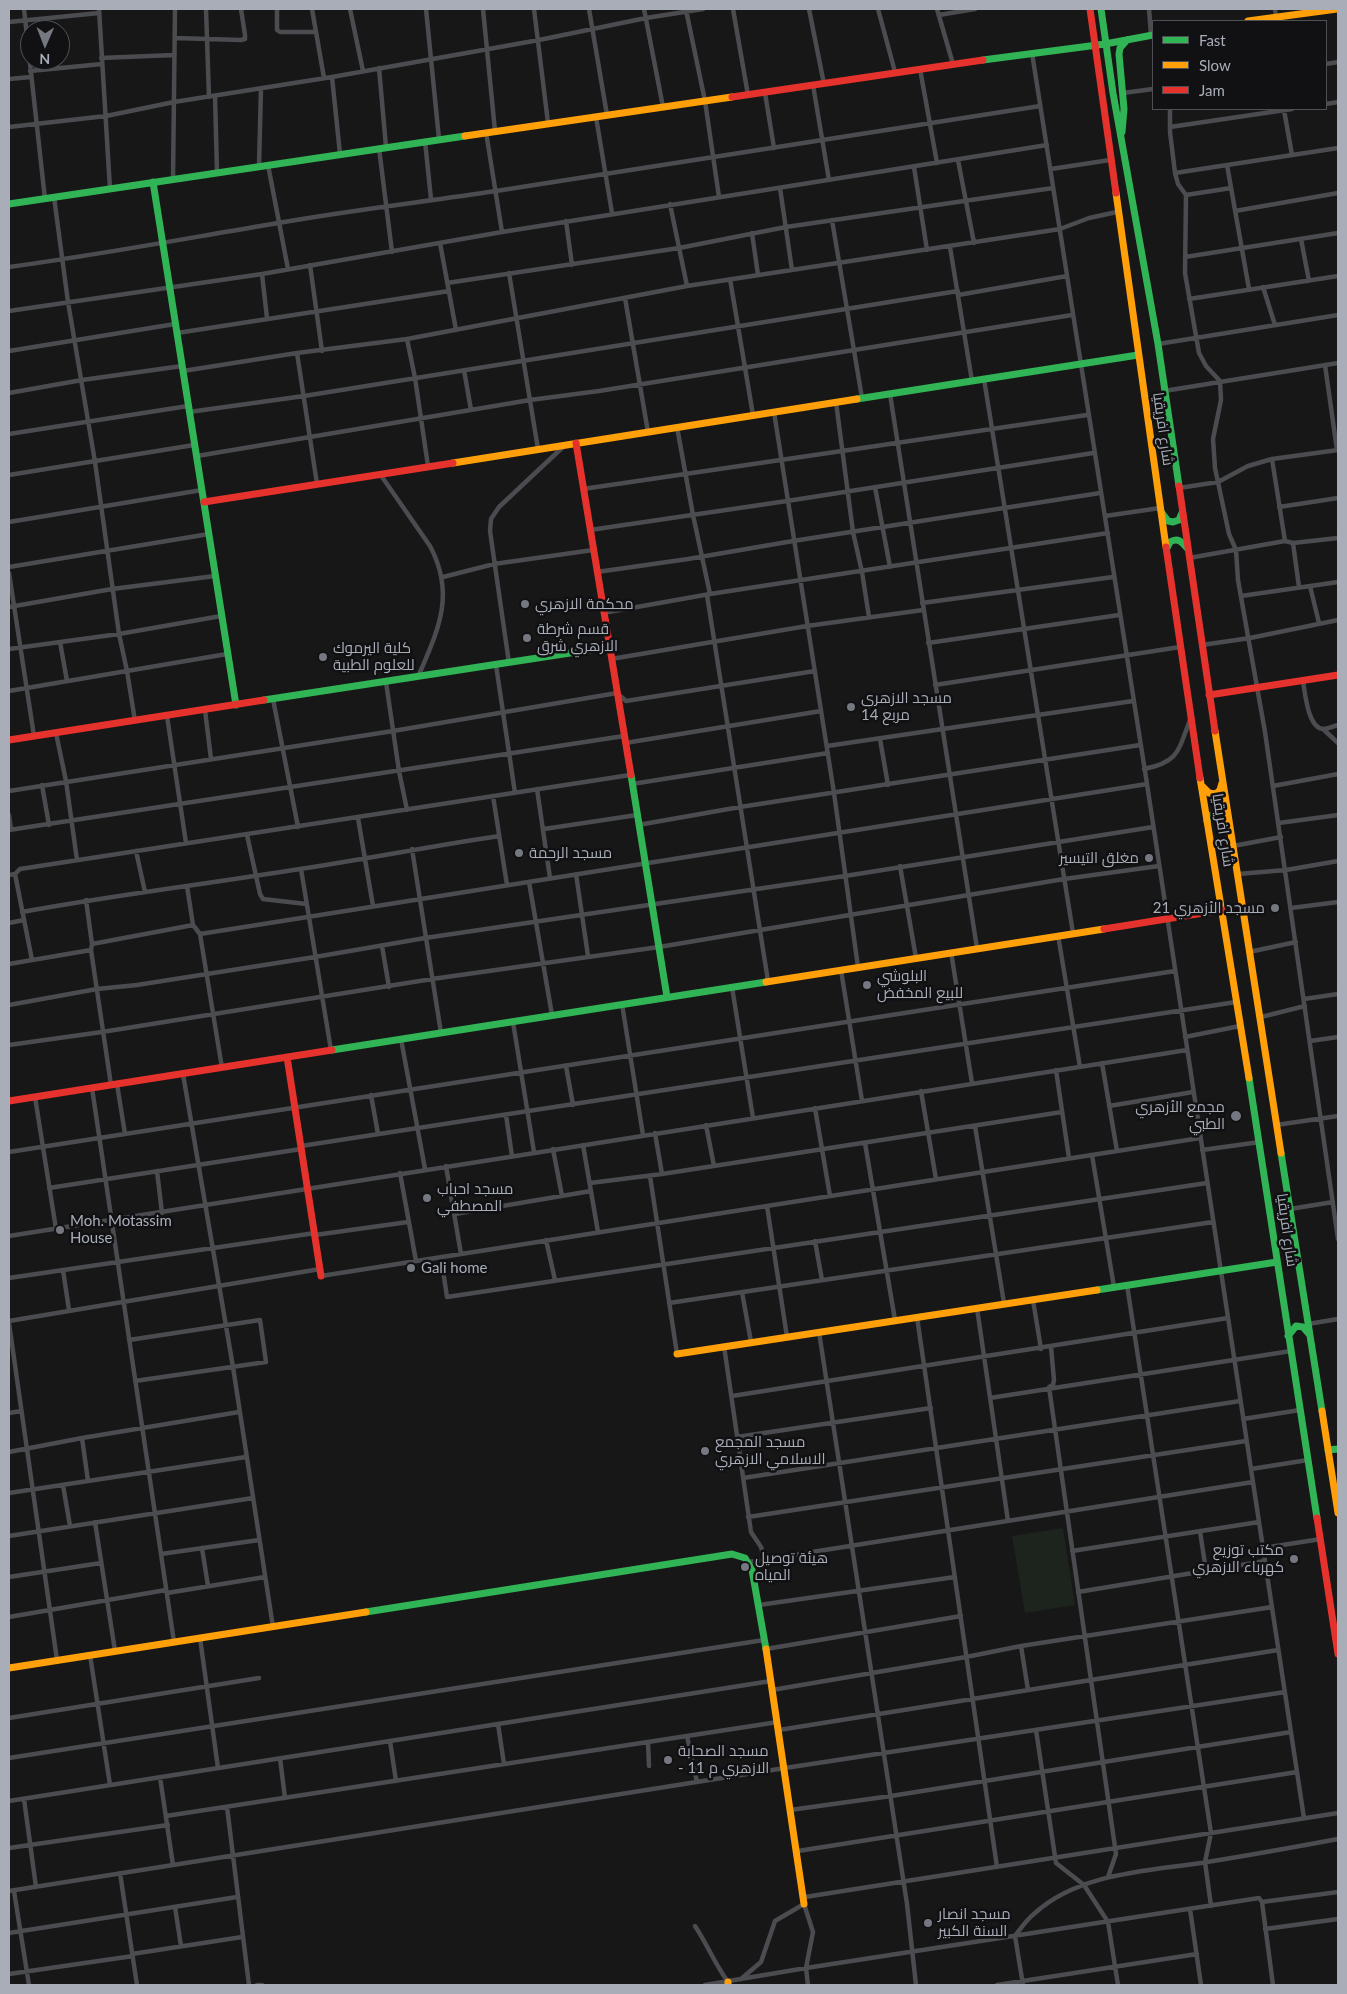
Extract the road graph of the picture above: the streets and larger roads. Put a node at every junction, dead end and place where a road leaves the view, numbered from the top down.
1 (24, 9) edge
2 (175, 9) edge
3 (206, 9) edge
4 (242, 9) edge
5 (277, 9) edge
6 (312, 9) edge
7 (350, 9) edge
8 (426, 9) edge
9 (483, 9) edge
10 (534, 9) edge
11 (589, 9) edge
12 (644, 9) edge
13 (703, 9) edge
14 (733, 9) edge
15 (809, 9) edge
16 (878, 9) edge
17 (937, 9) edge
18 (975, 9) edge
19 (1090, 9) edge
20 (1101, 9) edge
21 (1149, 9) edge
22 (1275, 9) edge
23 (1337, 9) edge
24 (686, 10) edge
25 (99, 11) edge
26 (939, 15) junction
27 (646, 18) junction
28 (1272, 19) edge
29 (25, 20) joint
30 (592, 29) junction
31 (316, 32) junction
32 (1152, 35) edge
33 (175, 38) junction
34 (207, 38) junction
35 (539, 40) junction
36 (1127, 40) junction
37 (1106, 44) junction
38 (1094, 45) junction
39 (487, 48) junction
40 (1032, 53) junction
41 (174, 55) junction
42 (431, 59) junction
43 (102, 61) junction
44 (953, 64) junction
45 (379, 68) junction
46 (920, 69) junction
47 (31, 70) edge
48 (363, 71) junction
49 (895, 72) junction
50 (31, 74) junction
51 (332, 77) junction
52 (324, 78) junction
53 (9, 79) edge
54 (824, 84) junction
55 (813, 85) junction
56 (260, 88) junction
57 (1152, 89) edge
58 (766, 93) junction
59 (1122, 93) junction
60 (748, 95) junction
61 (215, 96) junction
62 (209, 97) junction
63 (705, 101) junction
64 (174, 102) junction
65 (1040, 106) junction
66 (663, 107) junction
67 (1170, 110) edge
68 (1284, 110) joint
69 (607, 115) junction
70 (106, 116) junction
71 (596, 117) junction
72 (930, 122) junction
73 (36, 123) junction
74 (548, 123) junction
75 (9, 127) edge
76 (1170, 127) junction
77 (495, 131) junction
78 (486, 132) junction
79 (1122, 137) junction
80 (439, 139) junction
81 (822, 140) junction
82 (425, 141) junction
83 (1047, 145) junction
84 (383, 147) junction
85 (774, 148) junction
86 (1338, 148) edge
87 (340, 154) junction
88 (1292, 155) junction
89 (713, 157) junction
90 (958, 160) junction
91 (1110, 160) junction
92 (937, 163) junction
93 (268, 165) junction
94 (1227, 165) junction
95 (259, 166) junction
96 (914, 166) junction
97 (1051, 170) junction
98 (217, 172) junction
99 (605, 173) junction
100 (1175, 173) junction
101 (173, 179) junction
102 (829, 180) junction
103 (153, 182) junction
104 (780, 188) junction
105 (1053, 188) junction
106 (1231, 188) junction
107 (110, 189) junction
108 (496, 191) junction
109 (1338, 193) edge
110 (1186, 195) junction
111 (719, 197) junction
112 (54, 198) junction
113 (45, 199) junction
114 (431, 199) junction
115 (966, 200) junction
116 (9, 204) edge
117 (670, 204) junction
118 (922, 206) junction
119 (387, 207) junction
120 (1235, 211) junction
121 (1117, 212) junction
122 (612, 213) junction
123 (832, 220) junction
124 (566, 221) junction
125 (280, 222) junction
126 (786, 227) junction
127 (1060, 229) junction
128 (502, 232) junction
129 (752, 233) junction
130 (1338, 233) edge
131 (1301, 239) junction
132 (162, 243) junction
133 (440, 243) junction
134 (974, 243) junction
135 (950, 247) junction
136 (680, 248) junction
137 (1242, 248) junction
138 (927, 250) junction
139 (392, 252) junction
140 (1185, 257) junction
141 (62, 260) junction
142 (838, 262) junction
143 (310, 265) junction
144 (572, 265) junction
145 (9, 267) edge
146 (288, 269) junction
147 (792, 270) junction
148 (509, 273) junction
149 (262, 274) junction
150 (758, 275) junction
151 (1067, 276) junction
152 (1338, 276) edge
153 (730, 279) junction
154 (1308, 280) junction
155 (447, 283) junction
156 (169, 286) junction
157 (687, 286) junction
158 (1263, 287) junction
159 (1248, 289) junction
160 (449, 291) junction
161 (958, 293) junction
162 (626, 298) junction
163 (1189, 299) junction
164 (68, 302) junction
165 (847, 309) junction
166 (316, 310) junction
167 (9, 311) edge
168 (1072, 315) junction
169 (1338, 315) edge
170 (267, 318) junction
171 (517, 318) junction
172 (175, 324) junction
173 (1275, 325) junction
174 (738, 326) junction
175 (456, 330) junction
176 (177, 333) junction
177 (964, 333) junction
178 (1197, 337) junction
179 (407, 339) junction
180 (75, 342) junction
181 (633, 342) junction
182 (1158, 344) junction
183 (9, 351) edge
184 (322, 351) junction
185 (854, 351) junction
186 (297, 353) junction
187 (1138, 355) junction
188 (523, 360) junction
189 (1338, 363) edge
190 (1079, 364) junction
191 (1325, 365) junction
192 (745, 366) junction
193 (182, 368) junction
194 (464, 370) junction
195 (415, 378) junction
196 (984, 379) junction
197 (82, 380) junction
198 (972, 381) junction
199 (1220, 381) junction
200 (640, 384) junction
201 (1164, 391) junction
202 (9, 393) edge
203 (890, 394) junction
204 (304, 396) junction
205 (862, 398) junction
206 (530, 400) junction
207 (836, 402) junction
208 (1332, 408) junction
209 (1338, 408) edge
210 (189, 409) junction
211 (471, 410) junction
212 (774, 412) junction
213 (753, 415) junction
214 (1087, 415) junction
215 (422, 418) junction
216 (88, 420) junction
217 (677, 427) junction
218 (992, 429) junction
219 (648, 432) junction
220 (9, 434) edge
221 (311, 436) junction
222 (576, 443) junction
223 (899, 443) junction
224 (194, 445) junction
225 (566, 445) junction
226 (538, 449) junction
227 (1338, 450) edge
228 (844, 451) junction
229 (1093, 452) junction
230 (197, 456) junction
231 (1272, 459) junction
232 (781, 460) junction
233 (95, 462) junction
234 (428, 466) junction
235 (998, 468) junction
236 (380, 474) junction
237 (686, 474) junction
238 (9, 475) edge
239 (905, 482) junction
240 (1218, 482) junction
241 (318, 484) junction
242 (875, 487) junction
243 (1179, 488) junction
244 (202, 490) junction
245 (583, 490) junction
246 (848, 491) junction
247 (1100, 492) junction
248 (1338, 498) edge
249 (787, 501) junction
250 (204, 502) junction
251 (1279, 507) junction
252 (100, 508) junction
253 (1004, 508) junction
254 (1182, 508) junction
255 (1160, 509) junction
256 (693, 515) junction
257 (1105, 516) junction
258 (9, 522) edge
259 (911, 523) junction
260 (884, 527) junction
261 (590, 530) junction
262 (853, 532) junction
263 (1108, 533) junction
264 (209, 534) junction
265 (1338, 538) edge
266 (793, 541) junction
267 (1285, 541) junction
268 (1293, 543) junction
269 (1010, 548) junction
270 (593, 550) junction
271 (1236, 550) junction
272 (107, 552) junction
273 (1166, 552) junction
274 (1189, 554) junction
275 (701, 557) junction
276 (916, 562) junction
277 (494, 564) junction
278 (9, 567) edge
279 (890, 568) junction
280 (597, 572) junction
281 (862, 572) junction
282 (9, 573) edge
283 (215, 576) junction
284 (443, 577) junction
285 (1113, 577) junction
286 (800, 582) junction
287 (1338, 582) edge
288 (1310, 586) junction
289 (1299, 587) junction
290 (112, 589) junction
291 (1017, 590) junction
292 (708, 595) junction
293 (1241, 596) junction
294 (922, 602) junction
295 (11, 607) edge
296 (923, 610) junction
297 (603, 612) junction
298 (1119, 615) junction
299 (222, 616) junction
300 (869, 617) junction
301 (1338, 620) edge
302 (1318, 623) junction
303 (807, 626) junction
304 (1023, 629) junction
305 (119, 634) junction
306 (1250, 638) junction
307 (60, 642) junction
308 (714, 642) junction
309 (928, 643) junction
310 (1202, 645) junction
311 (1180, 647) junction
312 (19, 648) junction
313 (609, 648) junction
314 (9, 649) edge
315 (228, 654) junction
316 (1126, 656) junction
317 (611, 659) junction
318 (508, 663) junction
319 (496, 665) junction
320 (128, 671) junction
321 (815, 671) junction
322 (1031, 672) junction
323 (1338, 676) edge
324 (418, 677) junction
325 (67, 681) junction
326 (1303, 681) junction
327 (386, 682) junction
328 (935, 685) junction
329 (720, 686) junction
330 (27, 688) junction
331 (1257, 688) junction
332 (9, 691) edge
333 (617, 693) junction
334 (1209, 695) junction
335 (273, 699) junction
336 (1132, 701) junction
337 (236, 705) junction
338 (205, 710) junction
339 (504, 712) junction
340 (821, 712) junction
341 (167, 716) junction
342 (1038, 716) junction
343 (1191, 719) junction
344 (136, 721) junction
345 (1338, 725) edge
346 (727, 728) junction
347 (1323, 729) junction
348 (942, 730) junction
349 (393, 731) junction
350 (56, 733) junction
351 (34, 736) junction
352 (880, 739) junction
353 (9, 740) edge
354 (624, 740) junction
355 (1338, 743) edge
356 (1140, 745) junction
357 (827, 746) junction
358 (283, 748) junction
359 (828, 753) junction
360 (509, 754) junction
361 (211, 759) junction
362 (1045, 760) junction
363 (174, 765) junction
364 (733, 768) junction
365 (1144, 769) junction
366 (400, 771) junction
367 (1338, 774) edge
368 (630, 775) junction
369 (950, 775) junction
370 (66, 781) junction
371 (1222, 781) junction
372 (632, 784) junction
373 (1147, 784) junction
374 (42, 785) junction
375 (888, 785) junction
376 (1202, 785) junction
377 (1273, 786) junction
378 (290, 788) junction
379 (538, 789) junction
380 (9, 791) edge
381 (515, 793) junction
382 (834, 793) junction
383 (493, 796) junction
384 (1051, 799) junction
385 (180, 805) junction
386 (740, 807) junction
387 (407, 810) junction
388 (956, 814) junction
389 (637, 815) junction
390 (1338, 815) edge
391 (9, 816) edge
392 (358, 818) junction
393 (1228, 820) junction
394 (72, 821) junction
395 (1207, 821) junction
396 (1279, 823) junction
397 (49, 825) junction
398 (638, 825) junction
399 (298, 827) junction
400 (1153, 827) junction
401 (544, 829) junction
402 (10, 830) edge
403 (839, 833) junction
404 (247, 835) junction
405 (499, 836) junction
406 (1281, 837) junction
407 (1059, 841) junction
408 (186, 843) junction
409 (1233, 846) junction
410 (747, 848) junction
411 (412, 849) junction
412 (136, 851) junction
413 (962, 856) junction
414 (365, 858) junction
415 (77, 860) junction
416 (1338, 861) edge
417 (645, 864) junction
418 (900, 866) junction
419 (1159, 866) junction
420 (301, 869) junction
421 (1286, 870) junction
422 (15, 874) junction
423 (576, 874) junction
424 (1238, 874) junction
425 (9, 875) edge
426 (255, 876) junction
427 (845, 876) junction
428 (550, 878) junction
429 (1064, 879) junction
430 (529, 882) junction
431 (506, 885) junction
432 (187, 886) junction
433 (753, 889) junction
434 (145, 892) junction
435 (969, 895) junction
436 (420, 899) junction
437 (86, 900) junction
438 (1338, 902) edge
439 (306, 904) junction
440 (652, 904) junction
441 (373, 906) junction
442 (907, 906) junction
443 (1291, 908) junction
444 (1222, 910) junction
445 (22, 912) junction
446 (850, 914) junction
447 (582, 915) junction
448 (309, 916) junction
449 (1167, 918) junction
450 (24, 920) junction
451 (536, 922) junction
452 (9, 923) edge
453 (192, 925) junction
454 (759, 929) junction
455 (1073, 933) junction
456 (200, 934) junction
457 (1058, 936) junction
458 (425, 938) junction
459 (1296, 942) junction
460 (92, 944) junction
461 (382, 946) junction
462 (658, 947) junction
463 (978, 948) junction
464 (90, 950) junction
465 (951, 952) junction
466 (1249, 952) junction
467 (588, 956) junction
468 (316, 957) junction
469 (916, 958) junction
470 (32, 960) junction
471 (542, 962) junction
472 (9, 964) edge
473 (858, 967) junction
474 (841, 970) junction
475 (1175, 971) junction
476 (206, 974) junction
477 (432, 979) junction
478 (768, 981) junction
479 (390, 987) junction
480 (732, 987) junction
481 (1067, 988) junction
482 (97, 989) junction
483 (1338, 994) edge
484 (322, 997) junction
485 (667, 997) junction
486 (1304, 999) junction
487 (1236, 1002) junction
488 (9, 1004) edge
489 (622, 1004) junction
490 (958, 1005) junction
491 (1305, 1006) junction
492 (1181, 1011) junction
493 (213, 1014) junction
494 (552, 1016) junction
495 (1261, 1017) junction
496 (513, 1022) junction
497 (849, 1022) junction
498 (1240, 1026) junction
499 (1073, 1027) junction
500 (102, 1032) junction
501 (441, 1033) junction
502 (1185, 1037) junction
503 (1338, 1037) edge
504 (401, 1039) junction
505 (740, 1039) junction
506 (1310, 1041) junction
507 (965, 1044) junction
508 (9, 1046) edge
509 (331, 1050) junction
510 (1187, 1050) junction
511 (631, 1056) junction
512 (287, 1057) junction
513 (855, 1061) junction
514 (1102, 1063) junction
515 (566, 1066) junction
516 (1080, 1067) junction
517 (222, 1068) junction
518 (1056, 1070) junction
519 (521, 1073) junction
520 (183, 1074) junction
521 (746, 1078) junction
522 (972, 1084) junction
523 (114, 1085) junction
524 (92, 1088) junction
525 (411, 1089) junction
526 (921, 1092) junction
527 (1193, 1092) junction
528 (372, 1095) junction
529 (637, 1095) junction
530 (35, 1097) junction
531 (9, 1101) edge
532 (862, 1101) junction
533 (573, 1105) junction
534 (295, 1106) junction
535 (1109, 1106) junction
536 (815, 1108) junction
537 (527, 1112) junction
538 (1062, 1112) junction
539 (506, 1115) junction
540 (1338, 1116) edge
541 (753, 1118) junction
542 (1320, 1118) junction
543 (192, 1123) junction
544 (706, 1125) junction
545 (1276, 1125) junction
546 (975, 1126) junction
547 (418, 1128) junction
548 (655, 1133) junction
549 (928, 1133) junction
550 (125, 1134) junction
551 (378, 1134) junction
552 (643, 1135) junction
553 (99, 1138) junction
554 (1200, 1138) junction
555 (1260, 1142) junction
556 (865, 1143) junction
557 (583, 1145) junction
558 (43, 1146) junction
559 (301, 1147) junction
560 (553, 1149) junction
561 (822, 1149) junction
562 (1202, 1150) junction
563 (1117, 1151) junction
564 (9, 1152) edge
565 (534, 1152) junction
566 (1092, 1155) junction
567 (512, 1156) junction
568 (1069, 1158) junction
569 (199, 1165) junction
570 (446, 1166) junction
571 (714, 1166) junction
572 (426, 1169) junction
573 (157, 1171) junction
574 (983, 1172) junction
575 (400, 1173) junction
576 (662, 1174) junction
577 (650, 1176) junction
578 (105, 1179) junction
579 (936, 1179) junction
580 (590, 1183) junction
581 (1207, 1183) junction
582 (50, 1188) junction
583 (308, 1188) junction
584 (874, 1189) junction
585 (591, 1191) junction
586 (562, 1196) junction
587 (830, 1196) junction
588 (1100, 1199) junction
589 (1333, 1202) junction
590 (206, 1206) junction
591 (767, 1206) junction
592 (1290, 1209) junction
593 (1336, 1211) edge
594 (162, 1213) junction
595 (455, 1214) junction
596 (990, 1215) junction
597 (112, 1221) junction
598 (408, 1222) junction
599 (1213, 1222) junction
600 (658, 1223) junction
601 (56, 1229) junction
602 (598, 1232) junction
603 (882, 1232) junction
604 (315, 1234) junction
605 (9, 1236) edge
606 (1107, 1238) junction
607 (546, 1240) junction
608 (1338, 1240) edge
609 (816, 1242) junction
610 (212, 1248) junction
611 (774, 1248) junction
612 (461, 1254) junction
613 (996, 1254) junction
614 (441, 1257) junction
615 (416, 1261) junction
616 (118, 1262) junction
617 (1277, 1262) junction
618 (664, 1264) junction
619 (62, 1270) junction
620 (888, 1270) junction
621 (1220, 1270) junction
622 (321, 1272) junction
623 (9, 1278) edge
624 (555, 1280) junction
625 (822, 1280) junction
626 (1127, 1285) junction
627 (219, 1286) junction
628 (780, 1286) junction
629 (1114, 1286) junction
630 (742, 1292) junction
631 (1033, 1300) junction
632 (123, 1302) junction
633 (669, 1303) junction
634 (1004, 1303) junction
635 (977, 1308) junction
636 (69, 1310) junction
637 (917, 1317) junction
638 (1228, 1318) junction
639 (1338, 1319) edge
640 (895, 1320) junction
641 (9, 1322) edge
642 (1308, 1324) junction
643 (226, 1326) junction
644 (819, 1332) junction
645 (1134, 1333) junction
646 (1310, 1334) junction
647 (1288, 1336) junction
648 (787, 1337) junction
649 (129, 1340) junction
650 (751, 1342) junction
651 (724, 1346) junction
652 (1051, 1347) junction
653 (1041, 1349) junction
654 (1291, 1352) junction
655 (677, 1354) joint
656 (985, 1357) junction
657 (1234, 1360) junction
658 (924, 1366) junction
659 (233, 1367) junction
660 (16, 1370) junction
661 (9, 1371) edge
662 (1141, 1374) junction
663 (135, 1381) junction
664 (827, 1382) junction
665 (1049, 1387) junction
666 (732, 1396) junction
667 (990, 1398) junction
668 (1240, 1401) junction
669 (930, 1408) junction
670 (1300, 1410) junction
671 (21, 1411) junction
672 (240, 1412) junction
673 (9, 1413) edge
674 (1147, 1415) junction
675 (1243, 1419) junction
676 (833, 1422) junction
677 (142, 1428) junction
678 (1055, 1429) junction
679 (737, 1437) junction
680 (82, 1438) junction
681 (996, 1438) junction
682 (1246, 1441) junction
683 (936, 1448) junction
684 (1338, 1448) edge
685 (27, 1450) junction
686 (1328, 1450) junction
687 (9, 1452) edge
688 (1153, 1455) junction
689 (246, 1458) junction
690 (1308, 1460) junction
691 (839, 1464) junction
692 (1251, 1469) junction
693 (1061, 1470) junction
694 (149, 1472) junction
695 (742, 1478) junction
696 (1002, 1479) junction
697 (88, 1481) junction
698 (1253, 1482) junction
699 (63, 1485) junction
700 (942, 1487) junction
701 (32, 1489) junction
702 (9, 1493) edge
703 (1160, 1496) junction
704 (253, 1498) junction
705 (845, 1503) junction
706 (1338, 1505) edge
707 (1067, 1511) junction
708 (155, 1513) junction
709 (1338, 1513) edge
710 (748, 1517) junction
711 (1008, 1521) junction
712 (95, 1522) junction
713 (1259, 1522) junction
714 (70, 1526) junction
715 (948, 1530) junction
716 (38, 1531) junction
717 (1200, 1531) junction
718 (9, 1536) edge
719 (1166, 1536) junction
720 (1321, 1539) junction
721 (259, 1540) junction
722 (852, 1546) junction
723 (202, 1548) junction
724 (1263, 1548) junction
725 (1072, 1550) junction
726 (161, 1554) junction
727 (765, 1560) junction
728 (1265, 1561) junction
729 (749, 1562) junction
730 (101, 1563) junction
731 (1206, 1571) junction
732 (44, 1573) junction
733 (1172, 1576) junction
734 (9, 1577) edge
735 (265, 1577) junction
736 (955, 1578) junction
737 (208, 1586) junction
738 (166, 1591) junction
739 (859, 1591) junction
740 (1078, 1592) junction
741 (107, 1600) junction
742 (1330, 1603) junction
743 (759, 1605) junction
744 (1272, 1606) junction
745 (1338, 1608) edge
746 (50, 1610) junction
747 (960, 1616) junction
748 (9, 1617) edge
749 (1179, 1622) junction
750 (273, 1626) junction
751 (1337, 1632) edge
752 (866, 1633) junction
753 (1084, 1637) junction
754 (200, 1638) junction
755 (764, 1640) junction
756 (174, 1642) junction
757 (1022, 1646) junction
758 (766, 1649) junction
759 (1278, 1650) junction
760 (115, 1651) junction
761 (1338, 1654) edge
762 (90, 1655) junction
763 (966, 1657) junction
764 (56, 1660) junction
765 (1185, 1664) junction
766 (9, 1668) edge
767 (872, 1674) junction
768 (259, 1678) dead end
769 (1090, 1680) junction
770 (771, 1681) junction
771 (208, 1686) junction
772 (772, 1690) junction
773 (1028, 1690) junction
774 (1285, 1692) junction
775 (972, 1699) junction
776 (97, 1703) junction
777 (1192, 1706) junction
778 (878, 1714) junction
779 (9, 1718) edge
780 (1096, 1721) junction
781 (778, 1722) junction
782 (498, 1724) junction
783 (212, 1726) junction
784 (779, 1730) junction
785 (1036, 1730) junction
786 (1291, 1732) junction
787 (687, 1736) junction
788 (978, 1739) junction
789 (390, 1741) junction
790 (648, 1742) junction
791 (104, 1743) junction
792 (1198, 1747) junction
793 (884, 1754) junction
794 (9, 1758) edge
795 (280, 1758) junction
796 (1101, 1762) junction
797 (504, 1764) junction
798 (648, 1766) dead end
799 (218, 1768) junction
800 (785, 1768) junction
801 (1042, 1771) junction
802 (1297, 1772) junction
803 (160, 1777) junction
804 (396, 1781) junction
805 (984, 1781) junction
806 (697, 1782) junction
807 (110, 1785) junction
808 (1204, 1786) junction
809 (890, 1796) junction
810 (285, 1798) junction
811 (24, 1799) junction
812 (9, 1801) edge
813 (1107, 1802) junction
814 (227, 1807) junction
815 (790, 1810) junction
816 (1049, 1811) junction
817 (1338, 1813) edge
818 (166, 1816) junction
819 (1304, 1818) junction
820 (990, 1821) junction
821 (168, 1825) junction
822 (1211, 1833) junction
823 (897, 1836) junction
824 (1338, 1839) edge
825 (30, 1845) junction
826 (9, 1848) edge
827 (1114, 1848) junction
828 (798, 1852) junction
829 (232, 1856) junction
830 (1056, 1857) junction
831 (1205, 1862) junction
832 (173, 1865) junction
833 (997, 1866) junction
834 (120, 1873) junction
835 (1108, 1877) junction
836 (904, 1881) junction
837 (1084, 1885) junction
838 (36, 1887) junction
839 (11, 1891) edge
840 (1338, 1892) edge
841 (237, 1897) junction
842 (805, 1900) junction
843 (1262, 1902) junction
844 (1211, 1906) junction
845 (175, 1907) junction
846 (1190, 1909) junction
847 (126, 1914) junction
848 (1338, 1919) edge
849 (1108, 1922) junction
850 (695, 1926) dead end
851 (1265, 1929) junction
852 (21, 1931) junction
853 (9, 1933) edge
854 (1015, 1936) junction
855 (242, 1937) junction
856 (181, 1946) junction
857 (912, 1952) junction
858 (1197, 1954) junction
859 (133, 1955) junction
860 (806, 1968) junction
861 (1115, 1968) junction
862 (27, 1970) junction
863 (9, 1974) edge
864 (740, 1980) junction
865 (1023, 1983) edge
866 (728, 1984) edge
867 (29, 1985) edge
868 (137, 1985) edge
869 (249, 1985) edge
870 (705, 1985) edge
871 (808, 1985) edge
872 (916, 1985) edge
873 (998, 1985) edge
874 (1118, 1985) edge
875 (1201, 1985) edge
876 (1273, 1985) edge

1 - 29 street
2 - 33 street
3 - 34 street
4 - 34 street
5 - 31 street
6 - 31 street
7 - 48 street
8 - 42 street
9 - 39 street
10 - 35 street
11 - 30 street
12 - 27 street
13 - 24 street
14 - 60 street
15 - 54 street
16 - 49 street
17 - 26 street
18 - 26 street
19 - 38 street, شارع افريقيا
20 - 37 street, شارع افريقيا
21 - 32 street
22 - 28 street
23 - 28 street
24 - 27 street
24 - 63 street
25 - 29 street
25 - 43 street
26 - 44 street
27 - 30 street
27 - 66 street
30 - 35 street
30 - 69 street
31 - 52 street
32 - 36 street
33 - 34 street
33 - 41 street
34 - 62 street
35 - 39 street
35 - 74 street
36 - 37 street
36 - 59 street
37 - 38 street
37 - 79 street, شارع افريقيا
38 - 40 street
38 - 91 street, شارع افريقيا
39 - 42 street
39 - 77 street
40 - 44 street
40 - 65 street
41 - 43 street
41 - 64 street
42 - 45 street
42 - 80 street
43 - 50 street
43 - 70 street
44 - 46 street
45 - 48 street
45 - 84 street
46 - 49 street
46 - 72 street
47 - 50 street
48 - 51 street
49 - 54 street
50 - 53 street
50 - 73 street
51 - 52 street
51 - 87 street
52 - 56 street
54 - 55 street
55 - 58 street
55 - 81 street
56 - 61 street
56 - 95 street
57 - 59 street
58 - 60 street
58 - 85 street
59 - 79 street
60 - 63 street
61 - 62 street
61 - 98 street
62 - 64 street
63 - 66 street
63 - 89 street
64 - 70 street
64 - 101 street
65 - 72 street
65 - 83 street
66 - 69 street
67 - 76 street
68 - 76 street
68 - 88 street
69 - 71 street
70 - 73 street
70 - 107 street
71 - 74 street
71 - 99 street
72 - 81 street
72 - 92 street
73 - 75 street
73 - 113 street
74 - 77 street
76 - 100 street
77 - 78 street
78 - 80 street
78 - 108 street
79 - 182 street, شارع افريقيا
80 - 82 street
81 - 85 street
81 - 102 street
82 - 84 street
82 - 114 street
83 - 90 street
83 - 97 street
84 - 87 street
84 - 119 street
85 - 89 street
86 - 88 street
87 - 93 street
88 - 94 street
89 - 99 street
89 - 111 street
90 - 92 street
90 - 115 street
91 - 97 street
91 - 121 street, شارع افريقيا
92 - 96 street
93 - 95 street
93 - 125 street
94 - 100 street
94 - 106 street
95 - 98 street
96 - 102 street
96 - 118 street
97 - 105 street
98 - 101 street
99 - 108 street
99 - 122 street
100 - 110 street
101 - 103 street
102 - 104 street
103 - 107 street
103 - 132 street
104 - 111 street
104 - 126 street
105 - 115 street
105 - 127 street
106 - 110 street
106 - 120 street
107 - 112 street
108 - 114 street
108 - 128 street
109 - 120 street
110 - 140 street
111 - 117 street
112 - 113 street
112 - 141 street
113 - 116 street
114 - 119 street
115 - 118 street
115 - 134 street
117 - 122 street
117 - 136 street
118 - 123 street
118 - 138 street
119 - 125 street
119 - 139 street
120 - 137 street
121 - 127 street
121 - 187 street, شارع افريقيا
122 - 124 street
123 - 126 street
123 - 142 street
124 - 128 street
124 - 144 street
125 - 132 street
125 - 146 street
126 - 129 street
126 - 147 street
127 - 134 street
127 - 151 street
128 - 133 street
129 - 136 street
129 - 150 street
130 - 131 street
131 - 137 street
131 - 154 street
132 - 141 street
132 - 156 street
133 - 139 street
133 - 155 street
134 - 135 street
135 - 138 street
135 - 161 street
136 - 144 street
136 - 157 street
137 - 140 street
137 - 159 street
138 - 142 street
139 - 143 street
140 - 163 street
141 - 145 street
141 - 164 street
142 - 147 street
142 - 165 street
143 - 146 street
143 - 166 street
144 - 148 street
146 - 149 street
147 - 150 street
148 - 155 street
148 - 171 street
149 - 156 street
149 - 170 street
150 - 153 street
151 - 161 street
151 - 168 street
152 - 154 street
153 - 157 street
153 - 174 street
154 - 158 street
155 - 160 street
156 - 164 street
156 - 172 street
157 - 162 street
158 - 159 street
158 - 173 street
159 - 163 street
160 - 166 street
160 - 175 street
161 - 165 street
161 - 177 street
162 - 171 street
162 - 181 street
163 - 178 street
164 - 167 street
164 - 180 street
165 - 174 street
165 - 185 street
166 - 170 street
166 - 184 street
168 - 177 street
168 - 190 street
169 - 173 street
170 - 176 street
171 - 175 street
171 - 188 street
172 - 176 street
172 - 180 street
173 - 178 street
174 - 181 street
174 - 192 street
175 - 179 street
176 - 193 street
177 - 185 street
177 - 198 street
178 - 182 street
178 - 199 street
179 - 184 street
179 - 195 street
180 - 183 street
180 - 197 street
181 - 188 street
181 - 200 street
182 - 201 street, شارع افريقيا
184 - 186 street
185 - 192 street
185 - 205 street
186 - 193 street
186 - 204 street
187 - 190 street
187 - 255 street, شارع افريقيا
188 - 194 street
188 - 206 street
189 - 191 street
190 - 196 street
190 - 214 street
191 - 199 street
191 - 208 street
192 - 200 street
192 - 213 street
193 - 197 street
193 - 210 street
194 - 195 street
194 - 211 street
195 - 204 street
195 - 215 street
196 - 198 street
196 - 218 street
197 - 202 street
197 - 216 street
198 - 203 street
199 - 201 street
199 - 240 street
200 - 206 street
200 - 219 street
201 - 243 street, شارع افريقيا
203 - 205 street
203 - 223 street
204 - 210 street
204 - 221 street
205 - 207 street
206 - 211 street
206 - 226 street
207 - 212 street
207 - 228 street
208 - 209 street
208 - 227 street
210 - 216 street
210 - 224 street
211 - 215 street
212 - 213 street
212 - 232 street
213 - 217 street
214 - 218 street
214 - 229 street
215 - 221 street
215 - 234 street
216 - 220 street
216 - 233 street
217 - 219 street
217 - 237 street
218 - 223 street
218 - 235 street
219 - 222 street
221 - 230 street
221 - 241 street
222 - 225 street
222 - 245 street
223 - 228 street
223 - 239 street
224 - 230 street
224 - 233 street
225 - 226 street
225 - 277 street
226 - 234 street
227 - 231 street
228 - 232 street
228 - 246 street
229 - 235 street
229 - 247 street
230 - 244 street
231 - 240 street
231 - 251 street
232 - 237 street
232 - 249 street
233 - 238 street
233 - 252 street
234 - 236 street
235 - 239 street
235 - 253 street
236 - 241 street
236 - 284 street
237 - 245 street
237 - 256 street
239 - 242 street
239 - 259 street
240 - 243 street
240 - 271 street
241 - 250 street
242 - 246 street
242 - 260 street
243 - 254 street, شارع افريقيا
244 - 250 street
244 - 252 street
245 - 261 street
246 - 249 street
246 - 262 street
247 - 253 street
247 - 257 street
248 - 251 street
249 - 256 street
249 - 266 street
250 - 264 street
251 - 267 street
252 - 258 street
252 - 272 street
253 - 259 street
253 - 269 street
254 - 255 street
254 - 274 street, شارع افريقيا
255 - 257 street
255 - 273 street, شارع افريقيا
256 - 261 street
256 - 275 street
257 - 263 street
259 - 260 street
259 - 276 street
260 - 262 street
260 - 279 street
261 - 270 street
262 - 266 street
262 - 281 street
263 - 269 street
263 - 285 street
264 - 272 street
264 - 283 street
265 - 268 street
266 - 275 street
266 - 286 street
267 - 268 street
267 - 271 street
268 - 289 street
269 - 276 street
269 - 291 street
270 - 277 street
270 - 280 street
271 - 274 street
271 - 293 street
272 - 278 street
272 - 290 street
273 - 274 street
273 - 311 street, شارع افريقيا
274 - 310 street, شارع افريقيا
275 - 280 street
275 - 292 street
276 - 279 street
276 - 294 street
277 - 284 street
277 - 318 street
279 - 281 street
280 - 297 street
281 - 286 street
281 - 300 street
282 - 295 street
283 - 290 street
283 - 299 street
284 - 324 street
285 - 291 street
285 - 298 street
286 - 292 street
286 - 303 street
287 - 288 street
288 - 289 street
288 - 302 street
289 - 293 street
290 - 295 street
290 - 305 street
291 - 294 street
291 - 304 street
292 - 297 street
292 - 308 street
293 - 306 street
294 - 296 street
295 - 312 street
296 - 300 street
296 - 309 street
297 - 313 street
298 - 304 street
298 - 316 street
299 - 305 street
299 - 315 street
300 - 303 street
301 - 302 street
302 - 306 street
303 - 308 street
303 - 321 street
304 - 309 street
304 - 322 street
305 - 307 street
305 - 320 street
306 - 310 street
306 - 331 street
307 - 312 street
307 - 325 street
308 - 317 street
308 - 329 street
309 - 328 street
310 - 334 street, شارع افريقيا
311 - 316 street
311 - 343 street, شارع افريقيا
312 - 314 street
312 - 330 street
313 - 317 street
313 - 318 street
315 - 320 street
315 - 337 street
316 - 322 street
316 - 336 street
317 - 333 street
318 - 319 street
319 - 324 street
319 - 339 street
320 - 325 street
320 - 344 street
321 - 329 street
321 - 340 street
322 - 328 street
322 - 342 street
323 - 326 street
324 - 327 street
325 - 330 street
326 - 331 street
326 - 347 street
327 - 335 street
327 - 349 street
328 - 348 street
329 - 333 street
329 - 346 street
330 - 332 street
330 - 351 street
331 - 334 street
331 - 377 street
333 - 339 street
333 - 354 street
334 - 371 street, شارع افريقيا
335 - 337 street
335 - 358 street
336 - 342 street
336 - 356 street
337 - 338 street
338 - 341 street
338 - 361 street
339 - 349 street
339 - 360 street
340 - 346 street
340 - 357 street
341 - 344 street
341 - 363 street
342 - 348 street
342 - 362 street
343 - 365 street
343 - 376 street, شارع افريقيا
344 - 350 street
345 - 347 street
346 - 354 street
346 - 364 street
347 - 355 street
348 - 352 street
348 - 369 street
349 - 358 street
349 - 366 street
350 - 351 street
350 - 370 street
351 - 353 street
352 - 357 street
352 - 375 street
354 - 360 street
354 - 368 street
356 - 362 street
356 - 365 street
357 - 359 street
358 - 361 street
358 - 378 street
359 - 364 street
359 - 382 street
360 - 366 street
360 - 381 street
361 - 363 street
362 - 369 street
362 - 384 street
363 - 370 street
363 - 385 street
364 - 372 street
364 - 386 street
365 - 373 street
366 - 378 street
366 - 387 street
367 - 377 street
368 - 372 street
368 - 379 street
369 - 375 street
369 - 388 street
370 - 374 street
370 - 394 street
371 - 376 street
371 - 393 street, شارع افريقيا
372 - 389 street
373 - 384 street
373 - 400 street
374 - 380 street
374 - 397 street
375 - 382 street
376 - 395 street, شارع افريقيا
377 - 396 street
378 - 385 street
378 - 399 street
379 - 381 street
379 - 401 street
381 - 383 street
382 - 386 street
382 - 403 street
383 - 387 street
383 - 405 street
384 - 388 street
384 - 407 street
385 - 394 street
385 - 408 street
386 - 398 street
386 - 410 street
387 - 392 street
388 - 403 street
388 - 413 street
389 - 398 street
389 - 401 street
390 - 396 street
391 - 402 street
392 - 399 street
392 - 414 street
393 - 395 street
393 - 409 street, شارع افريقيا
394 - 397 street
394 - 415 street
395 - 444 street, شارع افريقيا
396 - 406 street
397 - 402 street
398 - 417 street
399 - 404 street
400 - 407 street
400 - 419 street
401 - 428 street
403 - 410 street
403 - 427 street
404 - 408 street
404 - 426 street
405 - 411 street
405 - 431 street
406 - 409 street
406 - 421 street
407 - 413 street
407 - 429 street
408 - 412 street
409 - 424 street, شارع افريقيا
410 - 417 street
410 - 433 street
411 - 414 street
411 - 436 street
412 - 415 street
412 - 434 street
413 - 418 street
413 - 435 street
414 - 420 street
414 - 441 street
415 - 422 street
416 - 421 street
417 - 423 street
417 - 440 street
418 - 427 street
418 - 442 street
419 - 429 street
419 - 449 street
420 - 426 street
420 - 439 street
421 - 424 street
421 - 443 street
422 - 425 street
422 - 445 street
423 - 428 street
423 - 447 street
424 - 466 street, شارع افريقيا
426 - 432 street
426 - 439 street
427 - 433 street
427 - 446 street
428 - 430 street
429 - 435 street
429 - 455 street
430 - 431 street
430 - 451 street
431 - 436 street
432 - 434 street
432 - 453 street
433 - 440 street
433 - 454 street
434 - 437 street
435 - 442 street
435 - 463 street
436 - 441 street
436 - 458 street
437 - 445 street
437 - 460 street
438 - 443 street
439 - 448 street
440 - 447 street
440 - 462 street
441 - 448 street
442 - 446 street
442 - 469 street
443 - 459 street
444 - 449 street
444 - 487 street, شارع افريقيا
445 - 450 street
446 - 454 street
446 - 473 street
447 - 451 street
447 - 467 street
448 - 456 street
448 - 468 street
449 - 455 street
449 - 475 street
450 - 452 street
450 - 470 street
451 - 458 street
451 - 471 street
453 - 456 street
453 - 460 street
454 - 462 street
454 - 478 street
455 - 457 street
456 - 476 street
457 - 463 street
457 - 481 street
458 - 461 street
458 - 477 street
459 - 466 street
459 - 486 street
460 - 464 street
461 - 468 street
461 - 479 street
462 - 467 street
462 - 485 street
463 - 465 street
464 - 470 street
464 - 482 street
465 - 469 street
465 - 490 street
466 - 495 street, شارع افريقيا
467 - 471 street
468 - 476 street
468 - 484 street
469 - 473 street
470 - 472 street
471 - 477 street
471 - 494 street
473 - 474 street
474 - 478 street
474 - 497 street
475 - 481 street
475 - 492 street
476 - 482 street
476 - 493 street
477 - 479 street
477 - 501 street
478 - 480 street
479 - 484 street
480 - 485 street
480 - 505 street
481 - 490 street
481 - 499 street
482 - 488 street
482 - 500 street
483 - 486 street
484 - 493 street
484 - 509 street
485 - 489 street
486 - 491 street
487 - 492 street
487 - 498 street, شارع افريقيا
489 - 494 street
489 - 511 street
490 - 497 street
490 - 507 street
491 - 495 street
491 - 506 street
492 - 499 street
492 - 502 street
493 - 500 street
493 - 517 street
494 - 496 street
495 - 545 street, شارع افريقيا
496 - 501 street
496 - 519 street
497 - 505 street
497 - 513 street
498 - 502 street
498 - 555 street, شارع افريقيا
499 - 507 street
499 - 516 street
500 - 508 street
500 - 523 street
501 - 504 street
502 - 510 street
503 - 506 street
504 - 509 street
504 - 525 street
505 - 511 street
505 - 521 street
506 - 542 street
507 - 513 street
507 - 522 street
509 - 512 street
510 - 514 street
510 - 527 street
511 - 515 street
511 - 529 street
512 - 517 street
512 - 534 street
513 - 521 street
513 - 532 street
514 - 516 street
514 - 535 street
515 - 519 street
515 - 533 street
516 - 518 street
517 - 520 street
518 - 522 street
518 - 538 street
519 - 525 street
519 - 537 street
520 - 523 street
520 - 543 street
521 - 529 street
521 - 541 street
522 - 526 street
523 - 524 street
523 - 550 street
524 - 530 street
524 - 553 street
525 - 528 street
525 - 547 street
526 - 532 street
526 - 549 street
527 - 535 street
527 - 554 street
528 - 534 street
528 - 551 street
529 - 533 street
529 - 552 street
530 - 531 street
530 - 558 street
532 - 536 street
533 - 537 street
534 - 543 street
534 - 559 street
535 - 563 street
536 - 541 street
536 - 561 street
537 - 539 street
537 - 565 street
538 - 546 street
538 - 568 street
539 - 547 street
539 - 567 street
540 - 542 street
541 - 544 street
542 - 545 street
542 - 589 street
543 - 550 street
543 - 569 street
544 - 548 street
544 - 571 street
545 - 592 street, شارع افريقيا
546 - 549 street
546 - 574 street
547 - 551 street
547 - 572 street
548 - 552 street
548 - 576 street
549 - 556 street
549 - 579 street
550 - 553 street
551 - 559 street
552 - 557 street
553 - 558 street
553 - 578 street
554 - 562 street
554 - 563 street
555 - 562 street
555 - 617 street, شارع افريقيا
556 - 561 street
556 - 584 street
557 - 560 street
557 - 580 street
558 - 564 street
558 - 582 street
559 - 569 street
559 - 583 street
560 - 565 street
560 - 586 street
561 - 571 street
561 - 587 street
562 - 581 street
563 - 566 street
565 - 567 street
566 - 568 street
566 - 588 street
567 - 570 street
568 - 574 street
569 - 573 street
569 - 590 street
570 - 572 street
570 - 595 street
571 - 576 street
572 - 575 street
573 - 578 street
573 - 594 street
574 - 579 street
574 - 596 street
575 - 583 street
575 - 598 street
576 - 577 street
577 - 580 street
577 - 600 street
578 - 582 street
578 - 597 street
579 - 584 street
580 - 585 street
581 - 588 street
581 - 599 street
582 - 601 street
583 - 590 street
583 - 604 street
584 - 587 street
584 - 603 street
585 - 586 street
585 - 602 street
586 - 595 street
587 - 591 street
588 - 596 street
588 - 606 street
589 - 592 street
589 - 593 street
590 - 594 street
590 - 610 street
591 - 600 street
591 - 611 street
592 - 642 street, شارع افريقيا
593 - 608 street
594 - 597 street
595 - 612 street
596 - 603 street
596 - 613 street
597 - 601 street
597 - 616 street
598 - 604 street
598 - 615 street
599 - 606 street
599 - 621 street
600 - 602 street
600 - 618 street
601 - 605 street
602 - 607 street
603 - 609 street
603 - 620 street
604 - 610 street
604 - 622 street
606 - 613 street
606 - 629 street
607 - 612 street
607 - 624 street
609 - 611 street
609 - 625 street
610 - 616 street
610 - 627 street
611 - 618 street
611 - 628 street
612 - 614 street
613 - 620 street
613 - 634 street
614 - 615 street
614 - 624 street
615 - 622 street
616 - 619 street
616 - 632 street
617 - 621 street
617 - 647 street, شارع افريقيا
618 - 624 street
618 - 633 street
619 - 623 street
619 - 636 street
620 - 625 street
620 - 640 street
621 - 626 street
621 - 638 street
622 - 627 street
625 - 628 street
626 - 629 street
626 - 645 street
627 - 632 street
627 - 643 street
628 - 630 street
628 - 648 street
629 - 631 street
630 - 633 street
630 - 650 street
631 - 634 street
631 - 653 street
632 - 636 street
632 - 649 street
633 - 655 street
634 - 635 street
635 - 637 street
635 - 656 street
636 - 641 street
637 - 640 street
637 - 658 street
638 - 645 street
638 - 657 street
639 - 642 street
640 - 644 street
641 - 660 street
642 - 646 street, شارع افريقيا
643 - 649 street
643 - 659 street
643 - 659 street
644 - 648 street
644 - 664 street
645 - 652 street
645 - 662 street
646 - 647 street
646 - 686 street, شارع افريقيا
647 - 654 street, شارع افريقيا
648 - 650 street
649 - 663 street
650 - 651 street
651 - 655 street
651 - 666 street
652 - 653 street
652 - 665 street
653 - 656 street
654 - 657 street
654 - 670 street, شارع افريقيا
656 - 658 street
656 - 667 street
657 - 662 street
657 - 668 street
658 - 664 street
658 - 669 street
659 - 663 street
659 - 672 street
660 - 661 street
660 - 671 street
662 - 665 street
662 - 674 street
663 - 677 street
664 - 666 street
664 - 676 street
665 - 667 street
665 - 678 street
666 - 679 street
667 - 681 street
668 - 674 street
668 - 675 street
669 - 676 street
669 - 683 street
670 - 675 street
670 - 690 street, شارع افريقيا
671 - 673 street
671 - 685 street
672 - 677 street
672 - 689 street
674 - 678 street
674 - 688 street
675 - 682 street
676 - 679 street
676 - 691 street
677 - 680 street
677 - 694 street
678 - 681 street
678 - 693 street
679 - 695 street
680 - 685 street
680 - 697 street
681 - 683 street
681 - 696 street
682 - 688 street
682 - 692 street
683 - 691 street
683 - 700 street
684 - 686 street
685 - 687 street
685 - 701 street
686 - 706 street, شارع افريقيا
688 - 693 street
688 - 703 street
689 - 694 street
689 - 704 street
690 - 692 street
690 - 720 street, شارع افريقيا
691 - 695 street
691 - 705 street
692 - 698 street
693 - 696 street
693 - 707 street
694 - 697 street
694 - 708 street
695 - 710 street
696 - 700 street
696 - 711 street
697 - 699 street
698 - 703 street
698 - 713 street
699 - 701 street
699 - 714 street
700 - 705 street
700 - 715 street
701 - 702 street
701 - 716 street
703 - 707 street
703 - 719 street
704 - 708 street
704 - 721 street
705 - 710 street
705 - 722 street
706 - 709 street, شارع افريقيا
707 - 711 street
707 - 725 street
708 - 712 street
708 - 726 street
710 - 727 street
711 - 715 street
712 - 714 street
712 - 730 street
713 - 717 street
713 - 724 street
714 - 716 street
715 - 722 street
715 - 736 street
716 - 718 street
716 - 732 street
717 - 719 street
717 - 731 street
719 - 725 street
719 - 733 street
720 - 724 street
720 - 742 street, شارع افريقيا
721 - 723 street
721 - 735 street
722 - 727 street
722 - 739 street
723 - 726 street
723 - 737 street
724 - 728 street
725 - 740 street
726 - 738 street
727 - 729 street
728 - 731 street
728 - 744 street
729 - 743 street
729 - 750 street
730 - 732 street
730 - 741 street
731 - 733 street
732 - 734 street
732 - 746 street
733 - 740 street
733 - 749 street
735 - 737 street
735 - 750 street
736 - 739 street
736 - 747 street
737 - 738 street
738 - 741 street
738 - 756 street
739 - 743 street
739 - 752 street
740 - 753 street
741 - 746 street
741 - 760 street
742 - 745 street
742 - 751 street, شارع افريقيا
743 - 755 street
744 - 749 street
744 - 759 street
746 - 748 street
746 - 764 street
747 - 752 street
747 - 763 street
749 - 753 street
749 - 765 street
750 - 754 street
751 - 761 street, شارع افريقيا
752 - 758 street
752 - 767 street
753 - 757 street
753 - 769 street
754 - 756 street
754 - 771 street
755 - 758 street
755 - 783 street
756 - 760 street
757 - 763 street
757 - 773 street
758 - 770 street
759 - 765 street
759 - 774 street
760 - 762 street
762 - 764 street
762 - 776 street
763 - 767 street
763 - 775 street
764 - 766 street
765 - 769 street
765 - 777 street
767 - 772 street
767 - 778 street
768 - 771 street
769 - 773 street
769 - 780 street
770 - 772 street
770 - 782 street
771 - 776 street
771 - 783 street
772 - 781 street
773 - 775 street
774 - 777 street
774 - 786 street
775 - 778 street
775 - 788 street
776 - 779 street
776 - 791 street
777 - 780 street
777 - 792 street
778 - 784 street
778 - 793 street
780 - 785 street
780 - 796 street
781 - 784 street
781 - 787 street
782 - 789 street
782 - 797 street
783 - 791 street
783 - 799 street
784 - 800 street
785 - 788 street
785 - 801 street
786 - 792 street
786 - 802 street
787 - 790 street
787 - 806 street
788 - 793 street
788 - 805 street
789 - 795 street
789 - 804 street
790 - 797 street
790 - 798 street
791 - 794 street
791 - 807 street
792 - 796 street
792 - 808 street
793 - 800 street
793 - 809 street
795 - 799 street
795 - 810 street
796 - 801 street
796 - 813 street
797 - 804 street
799 - 803 street
800 - 806 street
800 - 815 street
801 - 805 street
801 - 816 street
802 - 808 street
802 - 819 street
803 - 807 street
803 - 818 street
804 - 810 street
805 - 809 street
805 - 820 street
806 - 829 street
807 - 811 street
808 - 813 street
808 - 822 street
809 - 815 street
809 - 823 street
810 - 814 street
811 - 812 street
811 - 825 street
813 - 816 street
813 - 827 street
814 - 818 street
814 - 829 street
815 - 828 street
816 - 820 street
816 - 830 street
817 - 819 street
818 - 821 street
819 - 822 street
820 - 823 street
820 - 833 street
821 - 825 street
821 - 832 street
822 - 827 street
822 - 831 street
823 - 828 street
823 - 836 street
824 - 831 street
825 - 826 street
825 - 838 street
827 - 830 street
827 - 835 street
828 - 842 street
829 - 832 street
829 - 841 street
830 - 833 street
830 - 837 street
831 - 835 street
831 - 844 street
832 - 834 street
833 - 836 street
834 - 838 street
834 - 847 street
835 - 837 street
836 - 842 street
836 - 857 street
837 - 849 street
837 - 854 street
838 - 839 street
839 - 852 street
840 - 843 street
841 - 845 street
841 - 855 street
842 - 860 street
842 - 864 street
843 - 844 street
843 - 851 street
844 - 846 street
845 - 847 street
845 - 856 street
846 - 849 street
846 - 858 street
847 - 852 street
847 - 859 street
848 - 851 street
849 - 854 street
849 - 861 street
850 - 866 street
851 - 876 street
852 - 853 street
852 - 862 street
854 - 857 street
854 - 865 street
855 - 856 street
855 - 869 street
856 - 859 street
857 - 860 street
857 - 872 street
858 - 861 street
858 - 875 street
859 - 862 street
859 - 868 street
860 - 864 street
860 - 871 street
861 - 865 street
861 - 874 street
862 - 863 street
862 - 867 street
864 - 866 street
865 - 873 street
866 - 870 street

